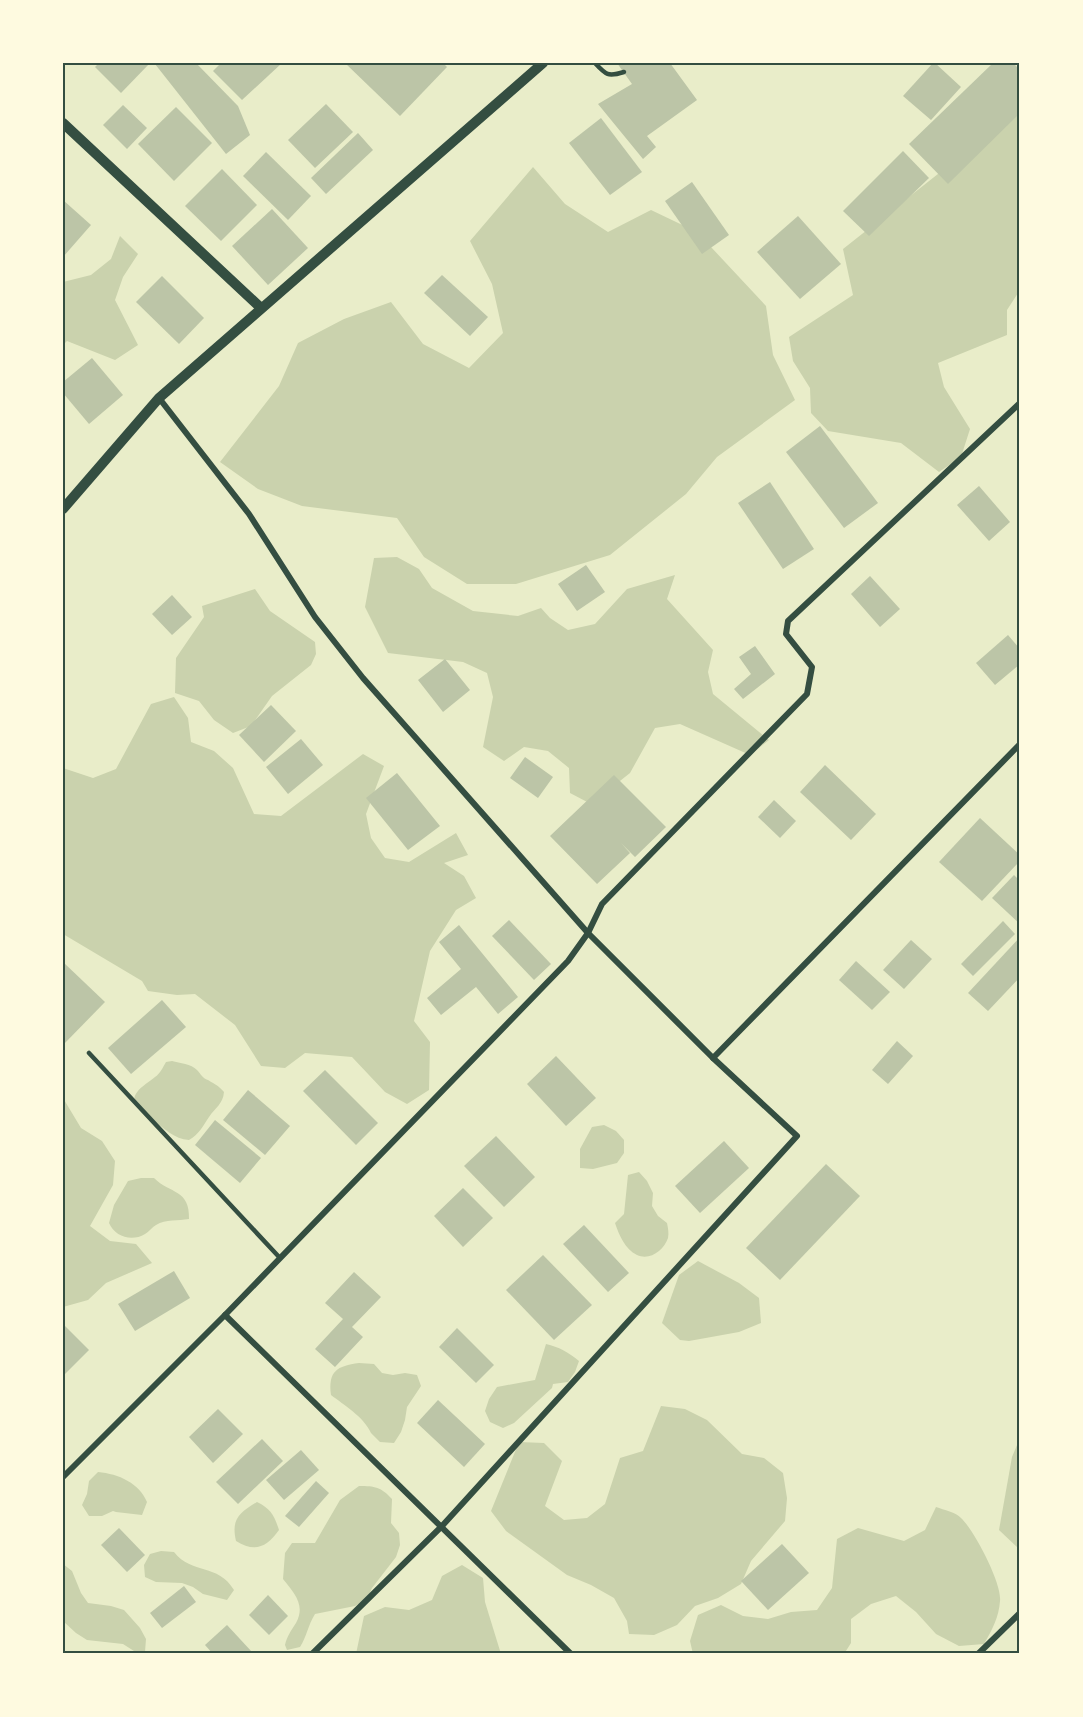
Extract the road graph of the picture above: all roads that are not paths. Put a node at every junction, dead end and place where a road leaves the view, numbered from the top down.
1 (543, 63) edge
2 (595, 63) edge
3 (624, 72) dead end
4 (63, 123) edge
5 (261, 308) junction
6 (159, 398) junction
7 (1020, 403) edge
8 (63, 509) edge
9 (1020, 744) edge
10 (588, 933) junction
11 (89, 1053) dead end
12 (713, 1058) junction
13 (280, 1258) junction
14 (225, 1315) junction
15 (63, 1477) edge
16 (442, 1526) junction
17 (1019, 1614) edge
18 (312, 1654) edge
19 (571, 1654) edge
20 (978, 1654) edge

1 - 5 street
2 - 3 lane
4 - 5 street
5 - 6 street
6 - 8 street
6 - 10 street
7 - 10 street
9 - 12 street
10 - 12 street
10 - 13 street
11 - 13 lane
12 - 16 street
13 - 14 street
14 - 15 street
14 - 16 street
16 - 18 street
16 - 19 street
17 - 20 street

